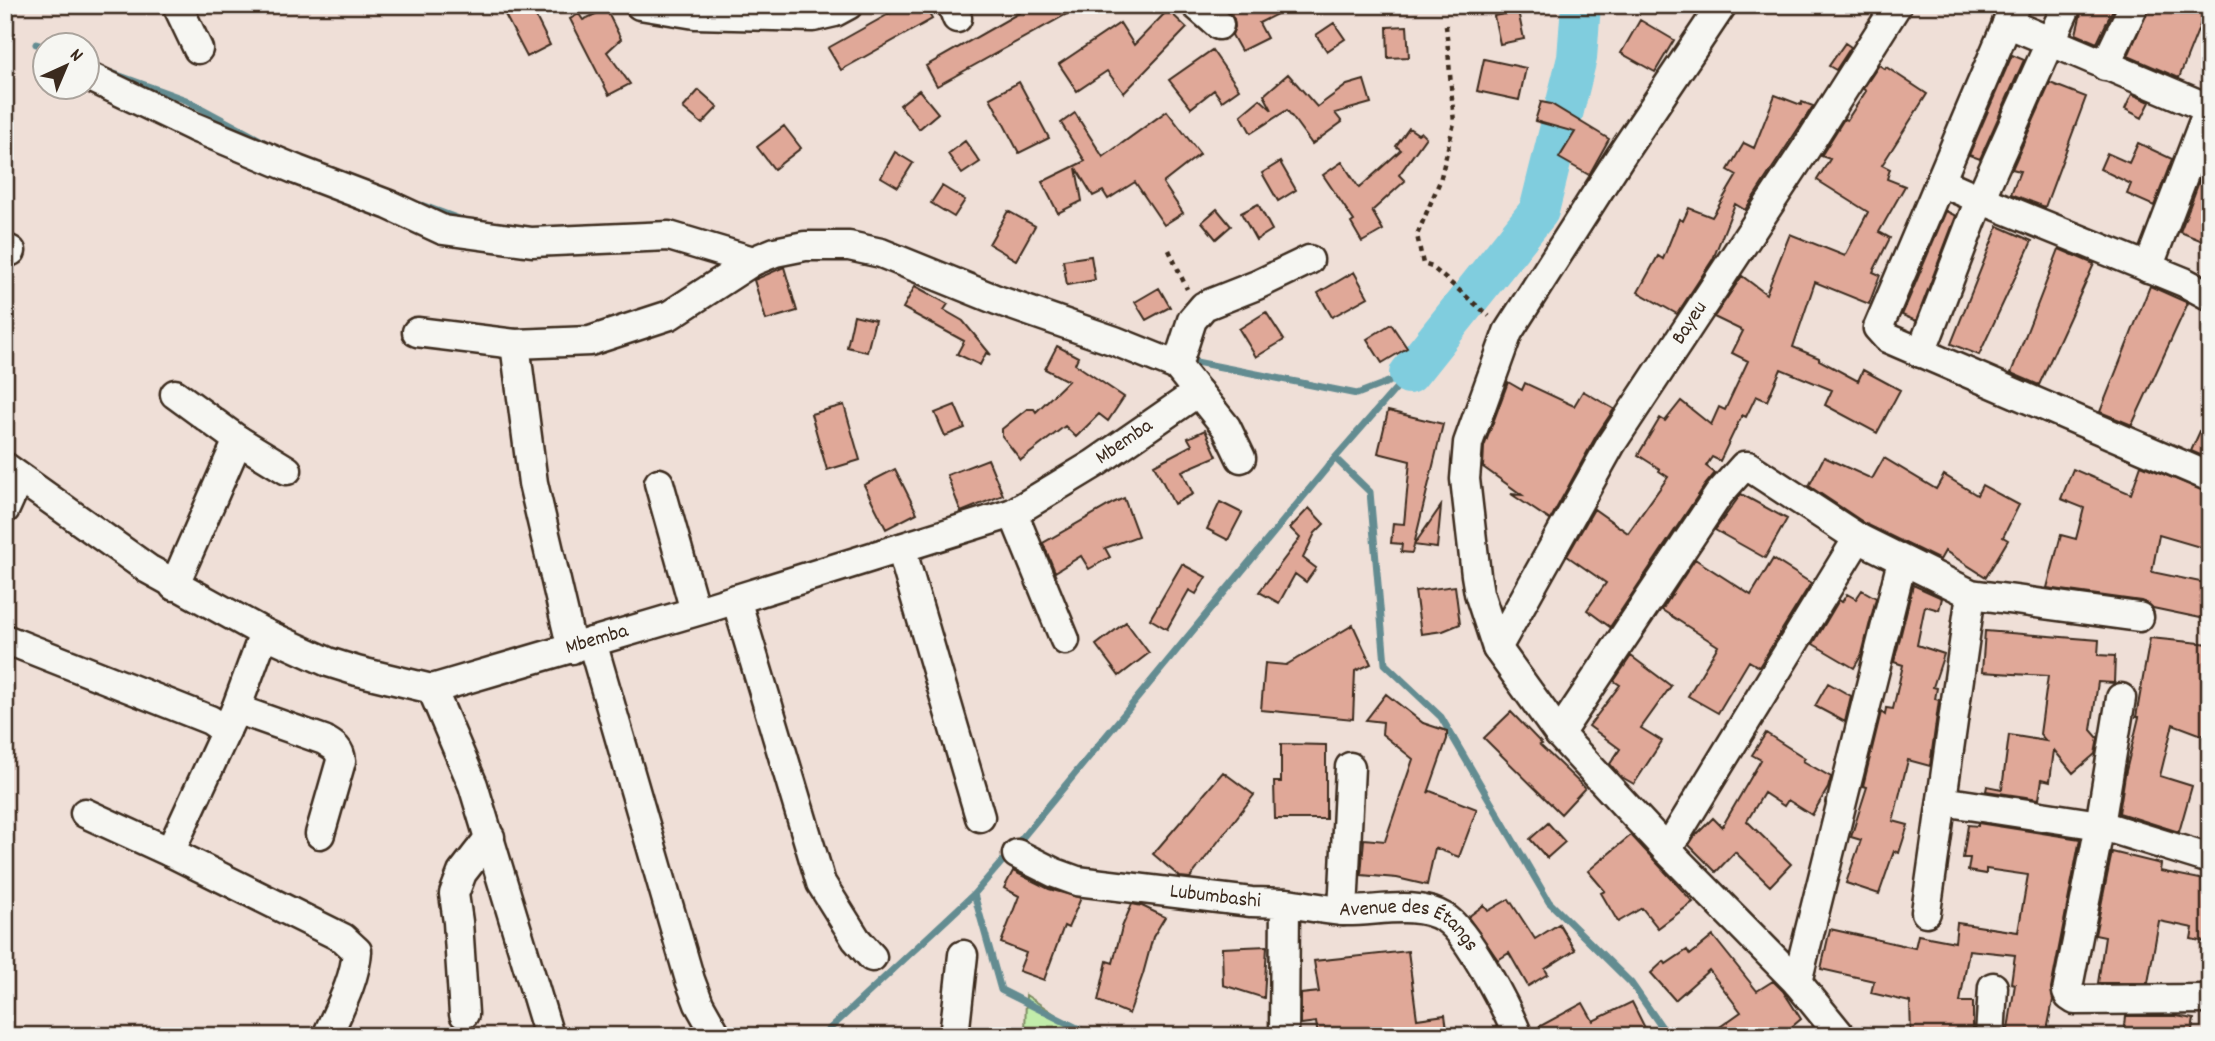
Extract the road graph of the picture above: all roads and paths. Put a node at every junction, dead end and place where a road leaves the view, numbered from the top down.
1 (177, 5) edge
2 (640, 5) edge
3 (848, 5) edge
4 (1196, 5) edge
5 (1722, 5) edge
6 (1896, 5) edge
7 (2067, 5) edge
8 (2134, 5) edge
9 (695, 9) edge
10 (2011, 14) edge
11 (1219, 25) dead end
12 (1446, 25) dead end
13 (2050, 42) junction
14 (198, 50) dead end
15 (2105, 66) junction
16 (102, 83) edge
17 (2209, 109) edge
18 (1941, 181) junction
19 (1980, 199) junction
20 (1169, 250) dead end
21 (1308, 260) dead end
22 (753, 261) junction
23 (2148, 268) junction
24 (2210, 296) edge
25 (1198, 312) junction
26 (416, 332) dead end
27 (1508, 332) junction
28 (515, 344) junction
29 (1182, 353) junction
30 (1921, 353) junction
31 (1199, 392) junction
32 (175, 394) dead end
33 (237, 440) junction
34 (1241, 458) dead end
35 (286, 470) dead end
36 (12, 473) edge
37 (2210, 477) edge
38 (659, 482) dead end
39 (5, 509) edge
40 (1013, 513) junction
41 (1858, 538) junction
42 (901, 548) junction
43 (1902, 561) junction
44 (174, 586) junction
45 (1971, 594) junction
46 (736, 599) junction
47 (695, 611) junction
48 (2139, 617) dead end
49 (264, 633) junction
50 (5, 639) edge
51 (1065, 640) dead end
52 (582, 645) junction
53 (1497, 648) junction
54 (432, 689) junction
55 (2121, 698) dead end
56 (231, 720) junction
57 (1559, 734) junction
58 (1350, 767) dead end
59 (1942, 801) junction
60 (85, 813) dead end
61 (980, 817) dead end
62 (2099, 825) junction
63 (320, 834) dead end
64 (490, 837) junction
65 (1667, 850) junction
66 (170, 852) junction
67 (1017, 853) dead end
68 (2210, 859) edge
69 (1286, 903) junction
70 (1343, 911) junction
71 (1926, 912) dead end
72 (962, 955) dead end
73 (872, 957) dead end
74 (1797, 982) junction
75 (1993, 987) dead end
76 (2210, 999) edge
77 (464, 1014) dead end
78 (327, 1036) edge
79 (549, 1036) edge
80 (717, 1036) edge
81 (954, 1036) edge
82 (1284, 1036) edge
83 (1518, 1036) edge
84 (1841, 1036) edge
85 (1990, 1036) edge

1 - 14 street
2 - 9 street
3 - 9 street
4 - 11 street
5 - 27 street
6 - 53 street, Bayeu
7 - 13 street
8 - 15 street
10 - 13 street
10 - 18 street
12 - 27 path
13 - 15 street
13 - 19 street
15 - 17 street
16 - 22 street
17 - 23 street
18 - 19 street
18 - 30 street
19 - 23 street
19 - 30 street
20 - 25 path
21 - 25 street
22 - 28 street
22 - 29 street
23 - 24 street
25 - 29 street
26 - 28 street
27 - 53 street
28 - 52 street
29 - 31 street
30 - 37 street
31 - 34 street
31 - 40 street, Mbemba
32 - 33 street
33 - 35 street
33 - 44 street
36 - 39 street
36 - 44 street, Mbemba
38 - 47 street
40 - 42 street, Mbemba
40 - 51 street
41 - 43 street
41 - 57 street
41 - 65 street
42 - 46 street, Mbemba
42 - 61 street
43 - 45 street
43 - 74 street
44 - 49 street, Mbemba
45 - 48 street
45 - 59 street
46 - 47 street, Mbemba
46 - 73 street
47 - 52 street, Mbemba
49 - 54 street, Mbemba
49 - 56 street
50 - 56 street
52 - 54 street, Mbemba
52 - 80 street
53 - 57 street
54 - 64 street
55 - 62 street
56 - 63 street
56 - 66 street
57 - 65 street
58 - 70 street
59 - 62 street
59 - 71 street
60 - 66 street
62 - 68 street
62 - 76 street
64 - 77 street
64 - 79 street
65 - 74 street
66 - 78 street
67 - 69 street, Lubumbashi
69 - 70 street, Avenue des Étangs
69 - 82 street, Lubumbashi
70 - 83 street, Avenue des Étangs
72 - 81 street
74 - 84 street
75 - 85 street

